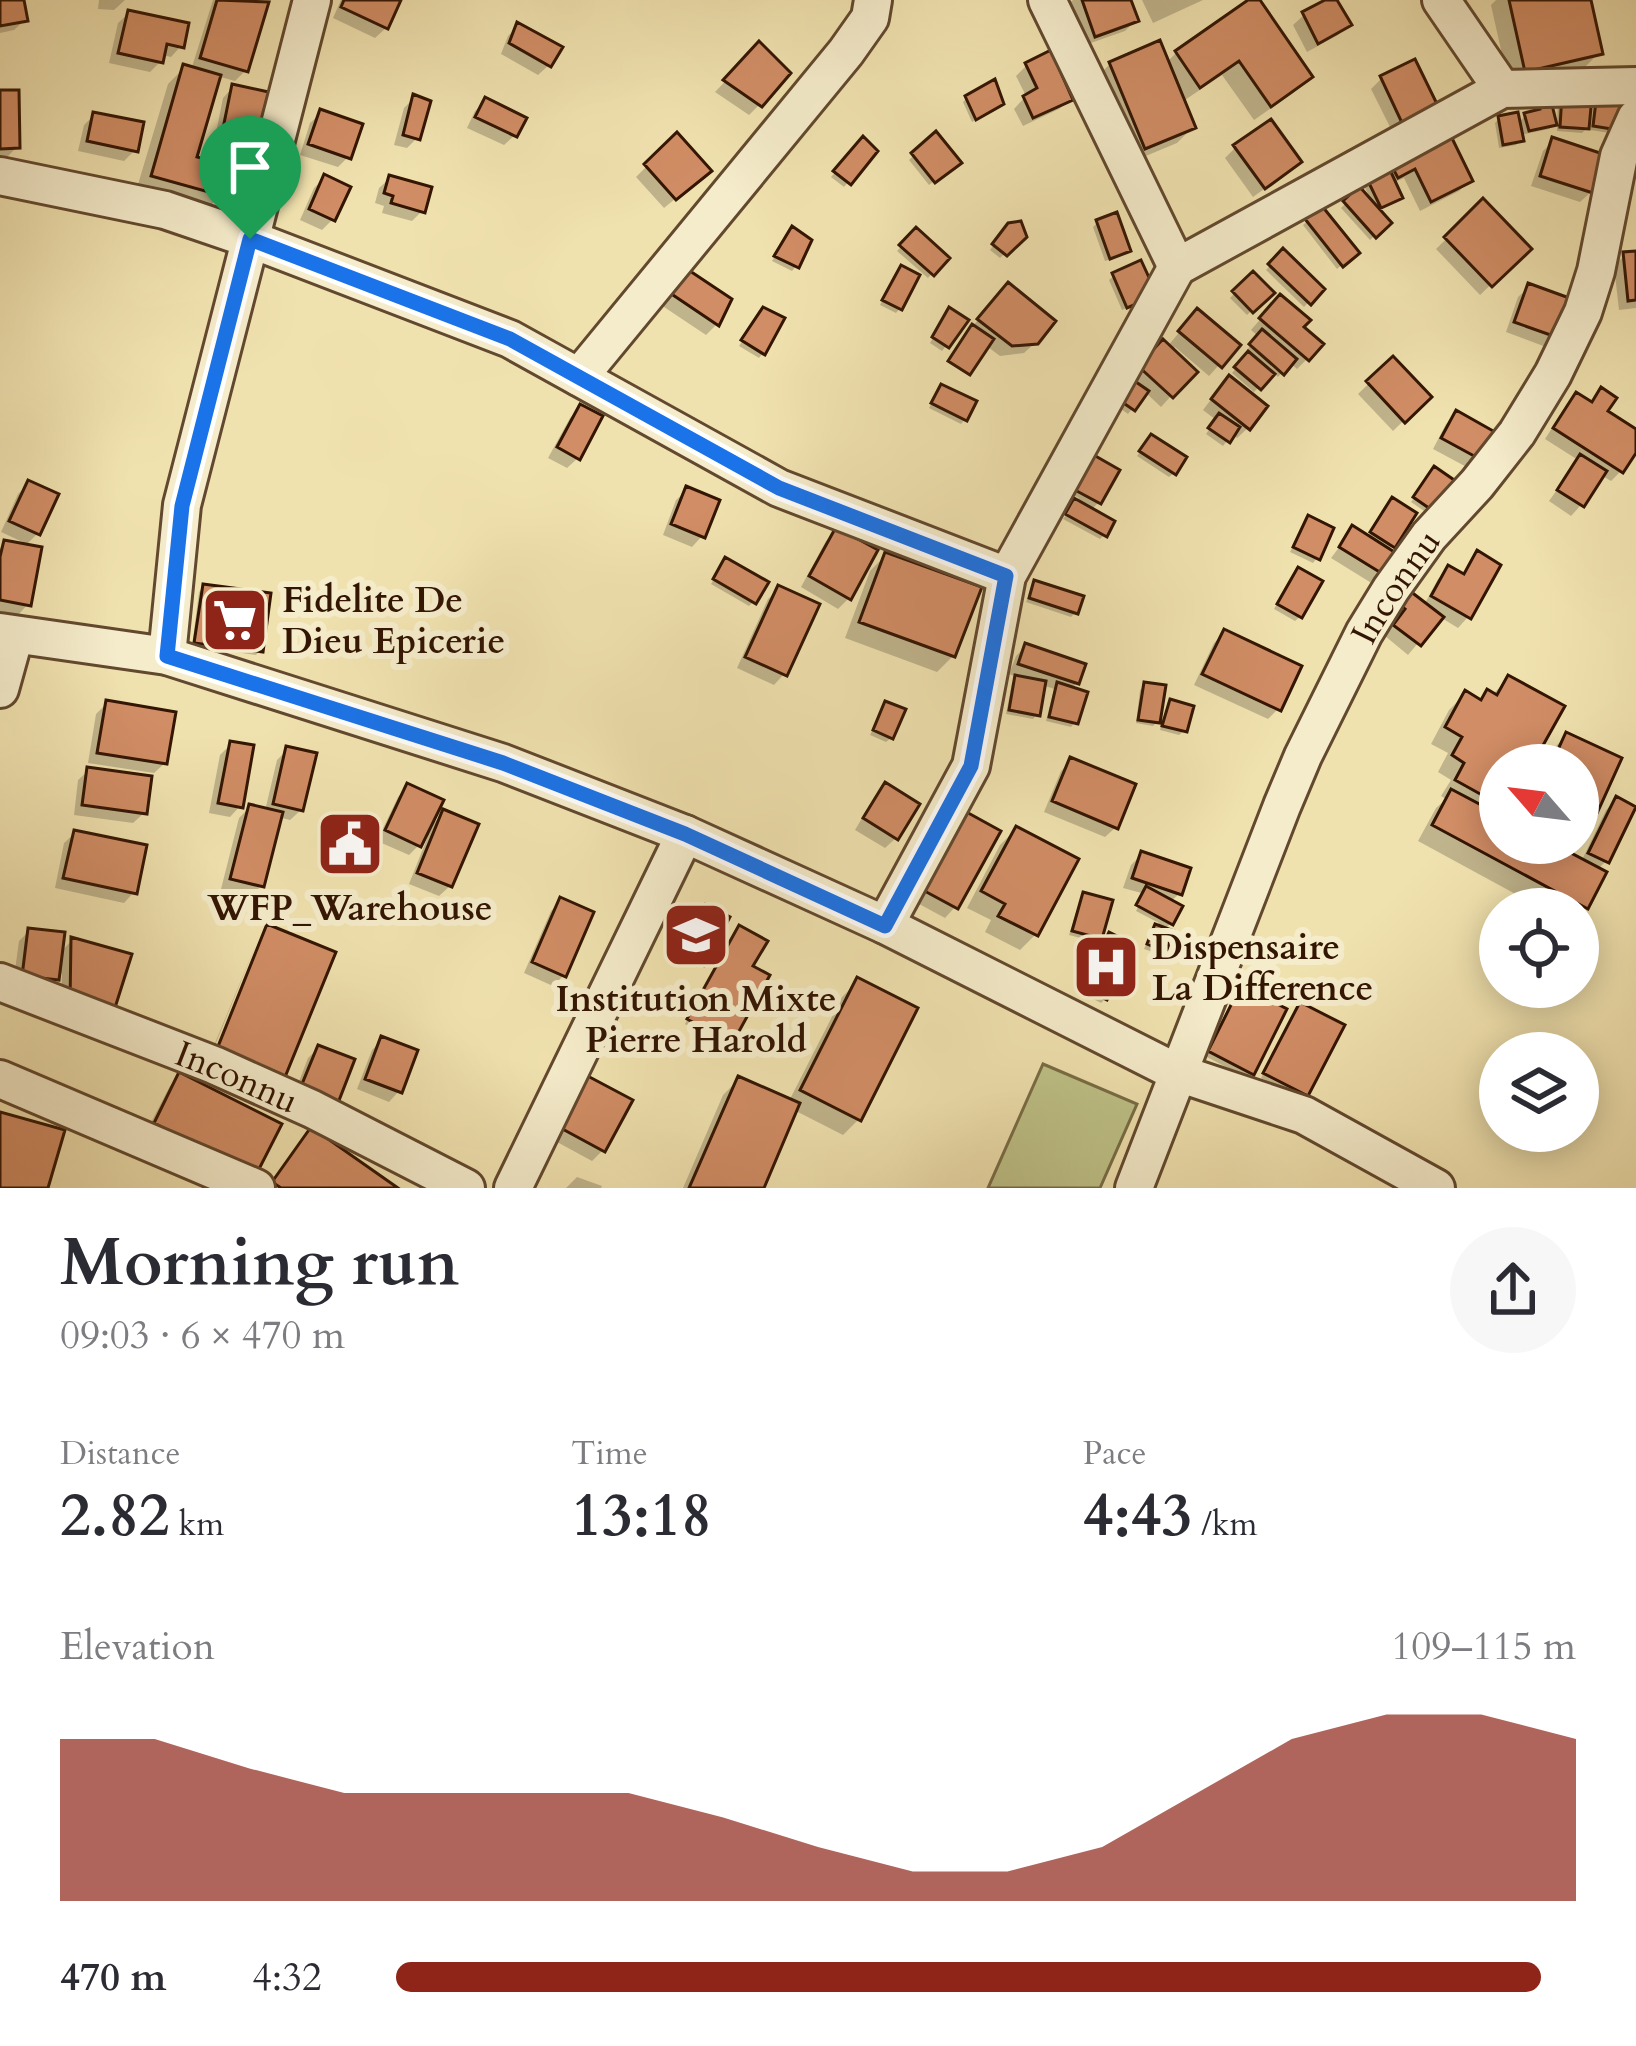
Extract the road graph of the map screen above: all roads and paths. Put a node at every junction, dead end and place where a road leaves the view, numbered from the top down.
1 (312, 0) edge
2 (873, 0) edge
3 (1047, 0) edge
4 (1441, 0) edge
5 (1636, 86) edge
6 (1502, 89) junction
7 (1636, 118) edge
8 (0, 176) edge
9 (250, 239) junction
10 (1177, 267) junction
11 (579, 376) junction
12 (1006, 576) junction
13 (7, 633) edge
14 (167, 656) junction
15 (0, 689) edge
16 (685, 834) junction
17 (885, 926) junction
18 (0, 982) edge
19 (1178, 1073) junction
20 (0, 1079) edge
21 (256, 1188) edge
22 (466, 1188) edge
23 (513, 1188) edge
24 (1134, 1188) edge
25 (1436, 1188) edge

1 - 9 street
2 - 11 street
3 - 10 street
4 - 6 street
5 - 6 street
6 - 10 street
7 - 19 street, Inconnu
8 - 9 street
9 - 11 street
9 - 14 street
10 - 12 street
11 - 12 street
12 - 17 street
13 - 14 street
13 - 15 street
14 - 16 street
16 - 17 street
16 - 23 street
17 - 19 street
18 - 22 street, Inconnu
19 - 24 street, Inconnu
19 - 25 street
20 - 21 street

